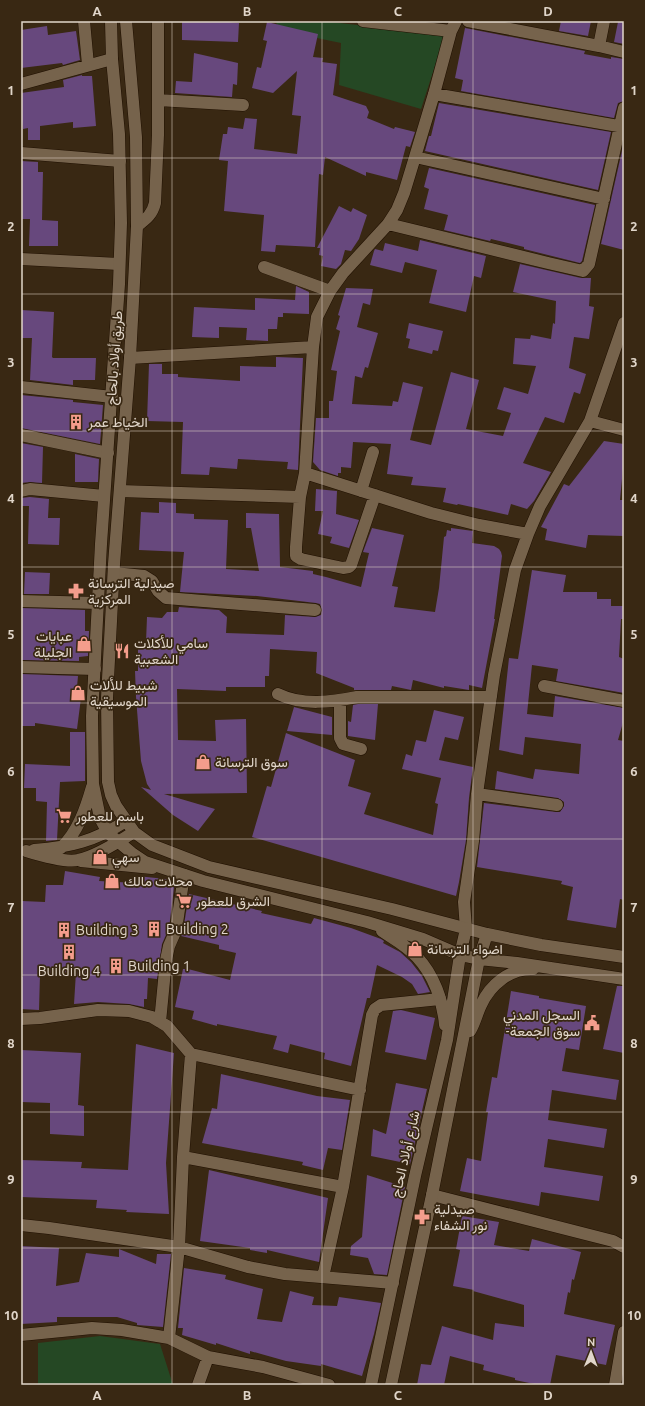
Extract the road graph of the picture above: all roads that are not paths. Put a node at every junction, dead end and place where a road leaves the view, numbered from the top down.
1 (84, 21) edge
2 (111, 21) edge
3 (126, 21) edge
4 (158, 21) edge
5 (363, 21) edge
6 (468, 21) edge
7 (604, 21) edge
8 (453, 26) edge
9 (599, 46) junction
10 (624, 52) edge
11 (112, 59) junction
12 (88, 65) junction
13 (21, 84) edge
14 (434, 94) junction
15 (158, 100) junction
16 (243, 105) dead end
17 (624, 108) edge
18 (622, 126) edge
19 (21, 153) edge
20 (415, 157) junction
21 (120, 161) junction
22 (604, 199) junction
23 (388, 224) junction
24 (137, 226) junction
25 (21, 259) edge
26 (120, 264) junction
27 (264, 268) dead end
28 (330, 291) junction
29 (624, 323) edge
30 (313, 347) junction
31 (130, 358) junction
32 (21, 387) edge
33 (112, 396) junction
34 (590, 421) junction
35 (624, 430) edge
36 (21, 435) edge
37 (373, 452) dead end
38 (108, 453) junction
39 (305, 473) junction
40 (21, 491) edge
41 (120, 491) junction
42 (361, 491) junction
43 (375, 495) junction
44 (104, 496) junction
45 (300, 497) junction
46 (528, 534) junction
47 (114, 573) junction
48 (21, 601) edge
49 (98, 603) junction
50 (315, 610) dead end
51 (21, 667) edge
52 (94, 669) junction
53 (544, 686) dead end
54 (278, 694) dead end
55 (491, 697) junction
56 (624, 700) edge
57 (340, 701) junction
58 (361, 750) dead end
59 (93, 784) junction
60 (477, 794) junction
61 (558, 805) dead end
62 (126, 821) junction
63 (134, 832) junction
64 (108, 833) junction
65 (118, 843) junction
66 (61, 848) junction
67 (24, 850) edge
68 (77, 861) junction
69 (170, 869) junction
70 (184, 874) junction
71 (367, 922) junction
72 (466, 929) junction
73 (486, 934) junction
74 (460, 955) junction
75 (624, 957) edge
76 (479, 959) junction
77 (557, 969) junction
78 (624, 979) edge
79 (440, 999) junction
80 (21, 1019) edge
81 (160, 1022) junction
82 (447, 1040) junction
83 (462, 1044) junction
84 (191, 1054) junction
85 (360, 1090) junction
86 (183, 1157) junction
87 (343, 1187) junction
88 (432, 1195) junction
89 (21, 1225) edge
90 (179, 1247) junction
91 (624, 1247) edge
92 (323, 1277) junction
93 (393, 1283) junction
94 (624, 1332) edge
95 (21, 1335) edge
96 (168, 1338) junction
97 (208, 1356) junction
98 (198, 1385) edge
99 (329, 1385) edge
100 (371, 1385) edge
101 (391, 1385) edge
102 (615, 1385) edge

1 - 12 street
2 - 11 street, طريق أولاد بالحاج
3 - 24 street, طريق أولاد بالحاج
4 - 15 street
5 - 8 street
6 - 9 street
7 - 9 street
8 - 14 street
9 - 10 street
11 - 12 street
11 - 21 street, طريق أولاد بالحاج
12 - 13 street
14 - 18 street
14 - 20 street
15 - 16 street
15 - 24 street
17 - 18 street
18 - 22 street
19 - 21 street
20 - 22 street
20 - 23 street
21 - 26 street, طريق أولاد بالحاج
22 - 23 street
23 - 28 street
24 - 31 street, طريق أولاد بالحاج
25 - 26 street
26 - 33 street, طريق أولاد بالحاج
27 - 28 street
28 - 30 street
29 - 34 street, شارع أولاد الحاج
30 - 31 street
30 - 39 street
31 - 41 street, طريق أولاد بالحاج
32 - 33 street
33 - 38 street, طريق أولاد بالحاج
34 - 35 street
34 - 46 street, شارع أولاد الحاج
36 - 38 street
37 - 42 street
38 - 44 street, طريق أولاد بالحاج
39 - 42 street
39 - 45 street
40 - 44 street
41 - 45 street
41 - 47 street, طريق أولاد بالحاج
42 - 43 street
43 - 45 street
43 - 46 street
44 - 49 street, طريق أولاد بالحاج
46 - 55 street, شارع أولاد الحاج
47 - 50 street
47 - 62 street, طريق أولاد بالحاج
48 - 49 street
49 - 52 street, طريق أولاد بالحاج
51 - 52 street
52 - 59 street, طريق أولاد بالحاج
53 - 56 street
54 - 57 street
55 - 57 street
55 - 60 street, شارع أولاد الحاج
57 - 58 street
59 - 64 street
59 - 66 street
60 - 61 street
60 - 72 street, شارع أولاد الحاج
62 - 63 street, طريق أولاد بالحاج
62 - 64 street
63 - 65 street
63 - 72 street, طريق أولاد بالحاج
64 - 65 street
64 - 66 street
65 - 68 street
65 - 69 street
66 - 67 street
67 - 68 street
68 - 69 street
69 - 70 street
70 - 71 street
70 - 81 street
71 - 74 street
71 - 79 street
72 - 73 street, طريق أولاد بالحاج
72 - 74 street, شارع أولاد الحاج
73 - 75 street, طريق أولاد بالحاج
73 - 76 street
74 - 76 street
74 - 82 street, شارع أولاد الحاج
76 - 77 street
76 - 83 street
77 - 78 street
77 - 83 street
79 - 82 street
79 - 85 street
80 - 81 street
81 - 84 street
82 - 93 street, شارع أولاد الحاج
83 - 88 street
84 - 85 street
84 - 86 street
85 - 87 street
86 - 87 street
86 - 90 street
87 - 92 street
88 - 91 street
88 - 101 street
89 - 90 street
90 - 92 street
90 - 96 street
92 - 93 street
93 - 100 street, شارع أولاد الحاج
94 - 102 street
95 - 96 street
96 - 97 street
97 - 98 street
97 - 99 street

